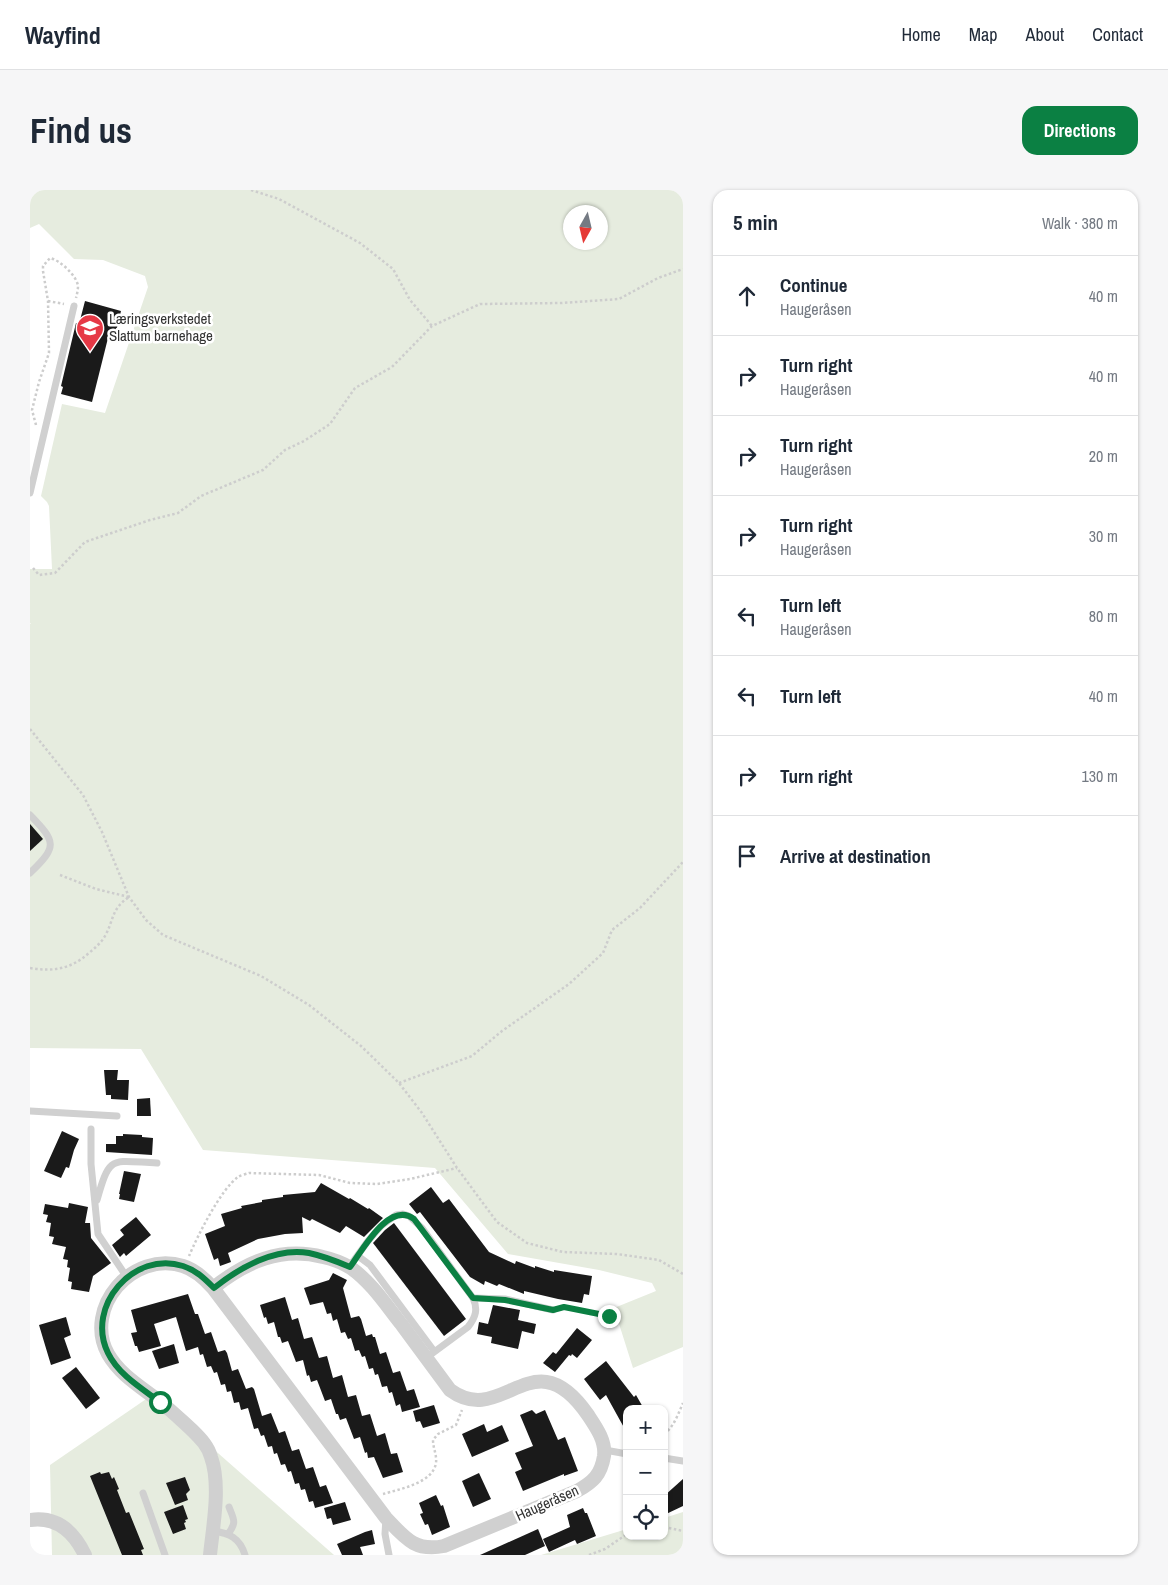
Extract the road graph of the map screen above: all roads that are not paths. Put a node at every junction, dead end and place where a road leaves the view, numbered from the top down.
1 (74, 306) road end
2 (30, 493) edge
3 (30, 815) edge
4 (30, 873) edge
5 (30, 1111) edge
6 (117, 1116) dead end
7 (91, 1129) dead end
8 (157, 1163) dead end
9 (96, 1206) junction
10 (354, 1261) junction
11 (126, 1276) junction
12 (214, 1288) junction
13 (473, 1298) junction
14 (553, 1310) road end
15 (430, 1354) junction
16 (605, 1450) junction
17 (623, 1453) edge
18 (668, 1459) edge
19 (683, 1461) edge
20 (143, 1493) dead end
21 (229, 1507) dead end
22 (386, 1518) junction
23 (30, 1520) edge
24 (212, 1531) junction
25 (228, 1534) junction
26 (85, 1555) edge
27 (165, 1555) edge
28 (210, 1555) edge
29 (244, 1555) edge
30 (389, 1555) edge

1 - 2 lane
3 - 4 lane
5 - 6 lane
7 - 9 lane
8 - 9 lane
9 - 11 lane
10 - 12 street
10 - 13 lane
10 - 15 street
11 - 12 street, Haugeråsen
11 - 24 street, Haugeråsen
12 - 22 street, Haugeråsen
13 - 14 lane
13 - 15 lane
15 - 16 street
16 - 17 lane
16 - 22 street, Haugeråsen
18 - 19 lane
20 - 27 lane
21 - 25 lane
22 - 30 lane
23 - 26 street
24 - 25 lane
24 - 28 street, Haugeråsen
25 - 29 lane

